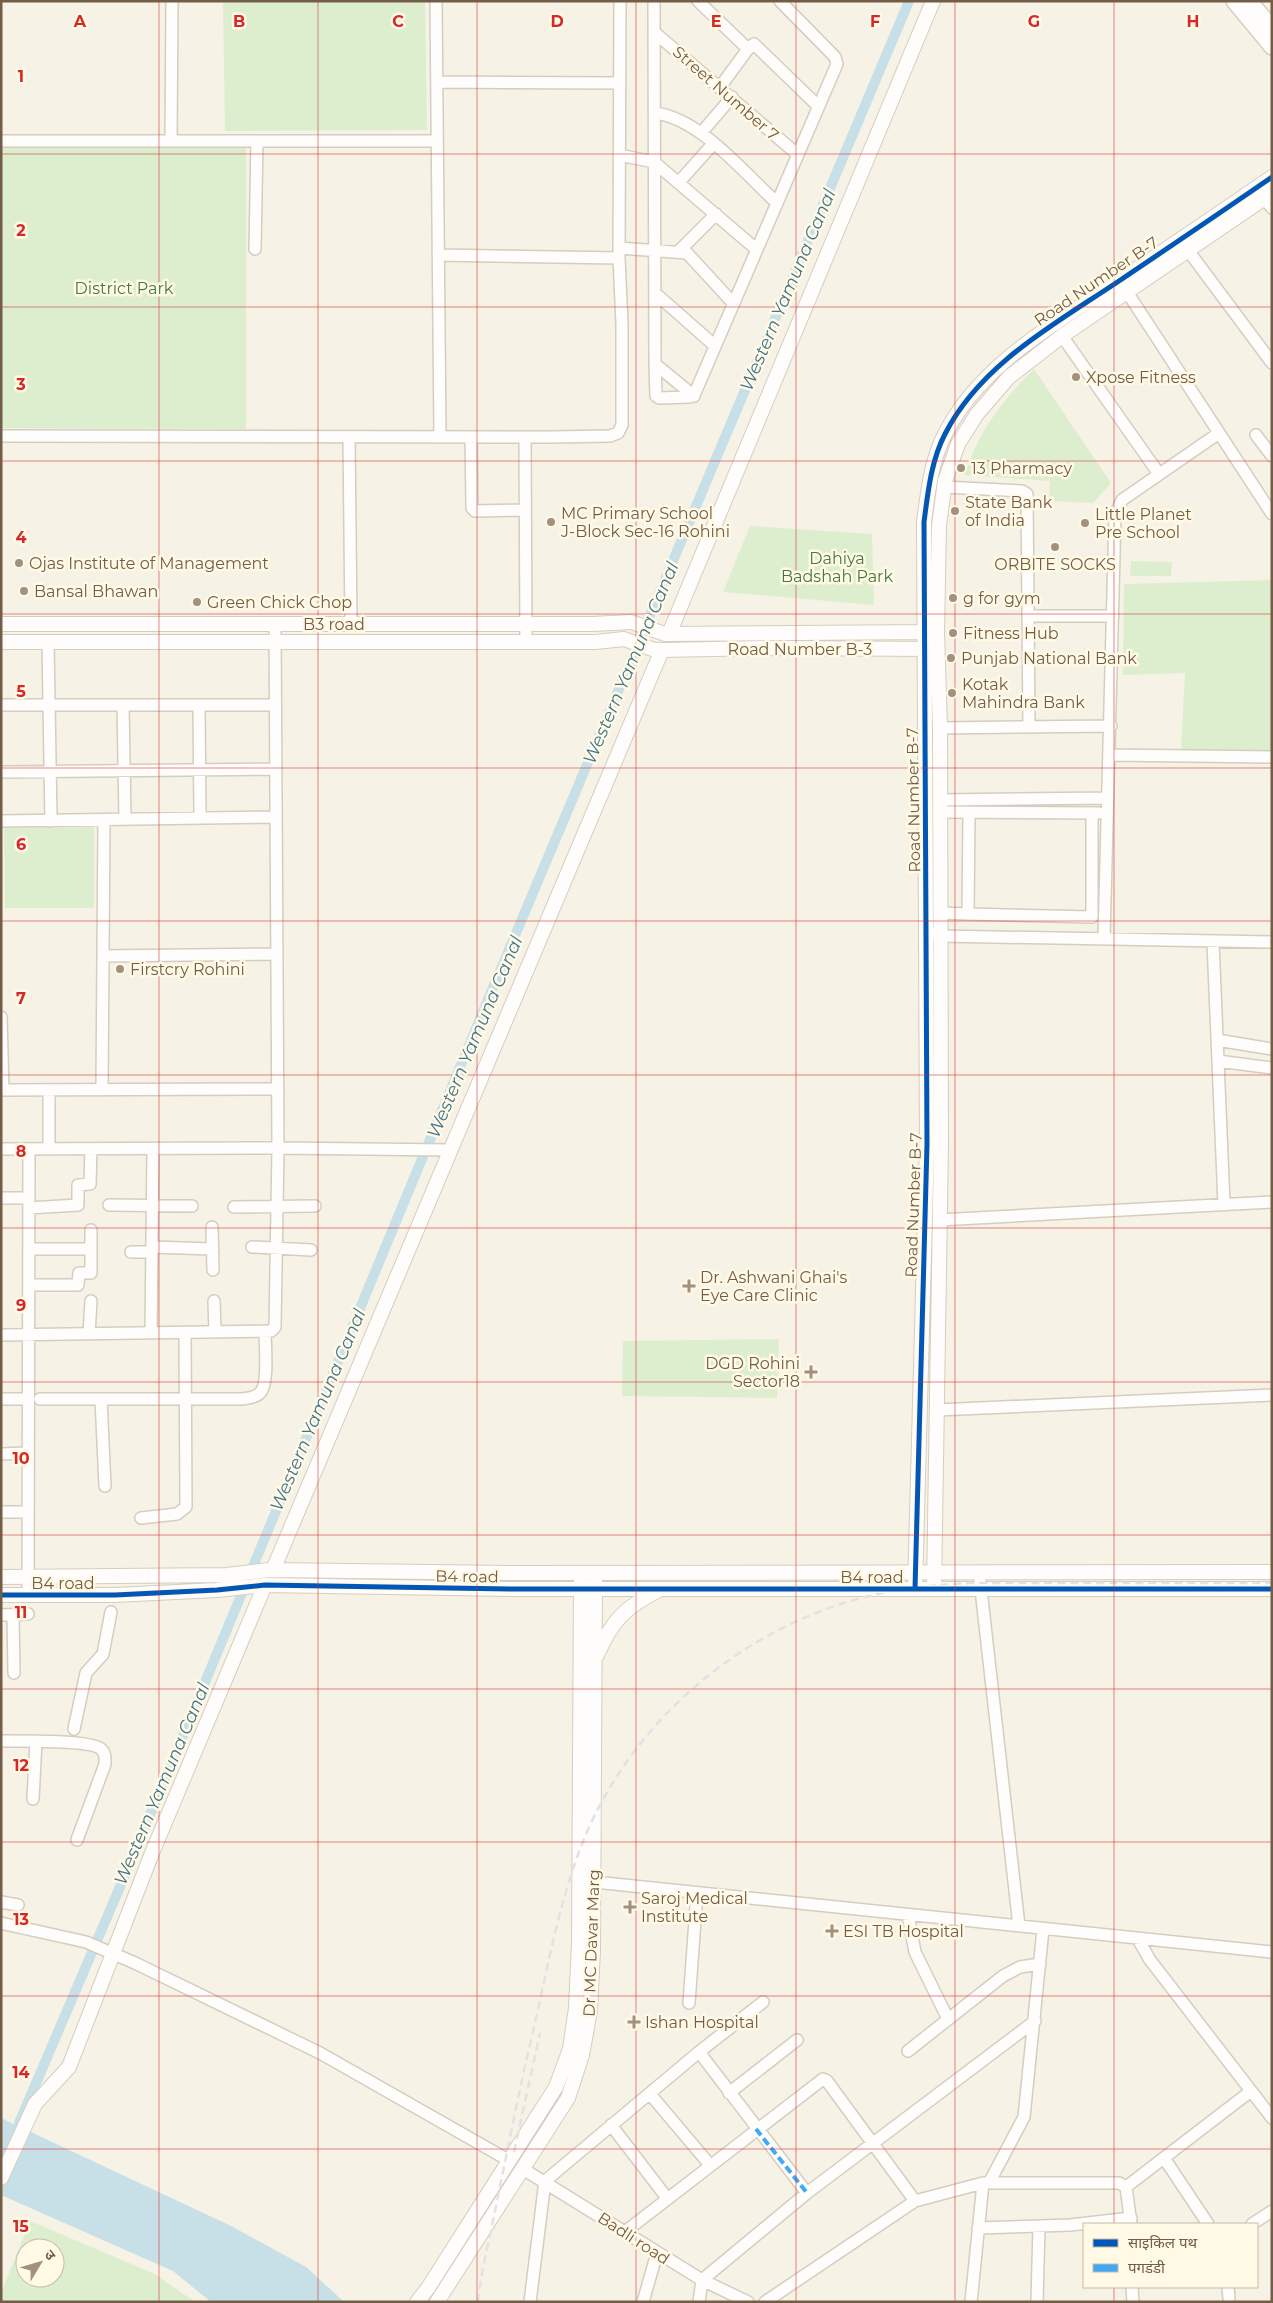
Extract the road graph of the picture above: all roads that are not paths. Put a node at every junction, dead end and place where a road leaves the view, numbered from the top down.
1 (172, 1) edge
2 (436, 1) edge
3 (620, 1) edge
4 (654, 1) edge
5 (780, 1) edge
6 (932, 1) edge
7 (1234, 1) edge
8 (1249, 1) edge
9 (707, 4) edge
10 (1272, 28) edge
11 (654, 32) junction
12 (1272, 47) edge
13 (748, 49) junction
14 (437, 82) junction
15 (620, 83) junction
16 (720, 87) junction
17 (732, 97) junction
18 (818, 106) junction
19 (655, 113) junction
20 (701, 134) junction
21 (1, 141) edge
22 (170, 141) junction
23 (257, 141) junction
24 (437, 141) junction
25 (713, 144) junction
26 (797, 154) junction
27 (620, 156) junction
28 (654, 162) junction
29 (1272, 177) edge
30 (680, 182) junction
31 (1269, 199) edge
32 (776, 202) junction
33 (716, 214) junction
34 (256, 248) dead end
35 (756, 249) junction
36 (1187, 249) junction
37 (655, 250) junction
38 (678, 251) junction
39 (619, 253) junction
40 (438, 254) junction
41 (1127, 292) junction
42 (655, 293) junction
43 (732, 303) junction
44 (1062, 336) junction
45 (714, 345) junction
46 (1272, 363) edge
47 (655, 364) junction
48 (694, 396) junction
49 (1219, 433) junction
50 (1256, 435) dead end
51 (1, 436) edge
52 (349, 436) junction
53 (440, 437) junction
54 (471, 437) junction
55 (525, 437) junction
56 (1272, 456) edge
57 (1159, 474) junction
58 (944, 487) junction
59 (525, 510) junction
60 (1271, 513) edge
61 (1028, 616) junction
62 (1113, 616) junction
63 (1, 624) edge
64 (275, 624) junction
65 (351, 624) junction
66 (526, 624) junction
67 (931, 632) junction
68 (667, 634) junction
69 (1, 642) edge
70 (48, 642) junction
71 (275, 642) junction
72 (526, 642) junction
73 (931, 649) junction
74 (658, 650) junction
75 (1, 705) edge
76 (49, 705) junction
77 (123, 705) junction
78 (199, 705) junction
79 (276, 705) junction
80 (1110, 726) junction
81 (1029, 727) junction
82 (940, 728) junction
83 (1110, 755) junction
84 (1272, 758) edge
85 (276, 769) junction
86 (124, 770) junction
87 (50, 771) junction
88 (200, 771) junction
89 (1, 772) edge
90 (1108, 798) junction
91 (941, 806) junction
92 (970, 813) junction
93 (1092, 813) junction
94 (1108, 813) junction
95 (276, 817) junction
96 (200, 818) junction
97 (104, 820) junction
98 (124, 820) junction
99 (1, 821) edge
100 (51, 821) junction
101 (941, 913) junction
102 (968, 914) junction
103 (1031, 915) junction
104 (927, 930) junction
105 (941, 936) junction
106 (1030, 937) junction
107 (1104, 938) junction
108 (1213, 942) junction
109 (1272, 942) edge
110 (277, 954) junction
111 (103, 956) junction
112 (1, 1017) edge
113 (1217, 1040) junction
114 (2, 1043) edge
115 (1272, 1049) edge
116 (1218, 1061) junction
117 (1272, 1068) edge
118 (278, 1089) junction
119 (2, 1090) edge
120 (49, 1090) junction
121 (102, 1090) junction
122 (934, 1143) junction
123 (278, 1148) junction
124 (1, 1149) edge
125 (30, 1149) junction
126 (49, 1149) junction
127 (91, 1149) junction
128 (153, 1149) junction
129 (446, 1150) junction
130 (1, 1198) edge
131 (1272, 1202) edge
132 (29, 1203) junction
133 (1224, 1204) junction
134 (109, 1205) dead end
135 (152, 1206) junction
136 (192, 1206) dead end
137 (277, 1206) junction
138 (315, 1206) dead end
139 (234, 1207) dead end
140 (939, 1220) junction
141 (212, 1227) dead end
142 (91, 1230) dead end
143 (252, 1247) dead end
144 (277, 1248) junction
145 (29, 1249) junction
146 (91, 1249) junction
147 (213, 1249) junction
148 (152, 1250) junction
149 (311, 1250) dead end
150 (131, 1252) dead end
151 (213, 1270) dead end
152 (29, 1285) junction
153 (90, 1300) dead end
154 (214, 1301) dead end
155 (266, 1331) junction
156 (215, 1332) junction
157 (151, 1333) junction
158 (89, 1334) junction
159 (185, 1334) junction
160 (1, 1335) edge
161 (29, 1335) junction
162 (1272, 1395) edge
163 (101, 1398) junction
164 (186, 1398) junction
165 (1, 1399) edge
166 (34, 1399) junction
167 (937, 1410) junction
168 (28, 1453) junction
169 (1, 1454) edge
170 (105, 1486) dead end
171 (1, 1512) edge
172 (28, 1512) junction
173 (141, 1518) dead end
174 (271, 1570) junction
175 (917, 1572) junction
176 (935, 1572) junction
177 (979, 1572) junction
178 (1272, 1572) edge
179 (589, 1573) junction
180 (777, 1573) junction
181 (1, 1577) edge
182 (28, 1577) junction
183 (262, 1585) junction
184 (580, 1589) junction
185 (595, 1589) junction
186 (660, 1589) junction
187 (777, 1589) junction
188 (915, 1589) junction
189 (934, 1589) junction
190 (980, 1589) junction
191 (1272, 1589) edge
192 (1, 1595) edge
193 (28, 1595) junction
194 (111, 1612) dead end
195 (28, 1614) dead end
196 (1, 1615) edge
197 (13, 1615) junction
198 (595, 1660) junction
199 (14, 1673) dead end
200 (74, 1729) dead end
201 (1, 1741) edge
202 (36, 1741) junction
203 (33, 1799) dead end
204 (78, 1840) dead end
205 (587, 1882) junction
206 (697, 1893) junction
207 (1, 1902) edge
208 (18, 1905) dead end
209 (908, 1915) junction
210 (1, 1923) edge
211 (1019, 1926) junction
212 (1043, 1929) junction
213 (1138, 1938) junction
214 (1272, 1952) edge
215 (113, 1954) junction
216 (1040, 1964) junction
217 (763, 2002) dead end
218 (689, 2003) dead end
219 (948, 2018) junction
220 (1035, 2022) junction
221 (797, 2040) dead end
222 (908, 2051) dead end
223 (698, 2052) junction
224 (1251, 2091) junction
225 (729, 2093) junction
226 (650, 2094) junction
227 (1272, 2118) edge
228 (611, 2125) junction
229 (756, 2129) junction
230 (872, 2144) junction
231 (1164, 2158) junction
232 (510, 2161) junction
233 (710, 2165) junction
234 (523, 2169) junction
235 (1, 2178) edge
236 (545, 2182) junction
237 (986, 2183) junction
238 (1126, 2187) junction
239 (807, 2193) junction
240 (667, 2198) junction
241 (915, 2202) junction
242 (1272, 2212) edge
243 (1131, 2221) edge
244 (1100, 2223) edge
245 (1207, 2223) edge
246 (1254, 2223) edge
247 (1083, 2224) edge
248 (1039, 2226) junction
249 (978, 2228) junction
250 (626, 2231) junction
251 (657, 2252) junction
252 (439, 2270) junction
253 (452, 2280) junction
254 (702, 2280) junction
255 (1132, 2288) edge
256 (417, 2302) edge
257 (437, 2302) edge
258 (530, 2302) edge
259 (643, 2302) edge
260 (699, 2302) edge
261 (747, 2302) edge
262 (765, 2302) edge
263 (971, 2302) edge
264 (1037, 2302) edge
265 (1132, 2302) edge

1 - 22 street
2 - 14 street
3 - 15 street
4 - 11 street
5 - 18 street
6 - 68 street
7 - 12 main road
8 - 10 main road
9 - 13 street
11 - 16 street, Street Number 7
11 - 19 street
13 - 16 street
13 - 18 street
14 - 15 street
14 - 24 street
15 - 27 street
16 - 17 street, Street Number 7
17 - 20 street
17 - 26 street, Street Number 7
18 - 26 street
19 - 20 street
19 - 28 street
20 - 25 street
21 - 22 street
22 - 23 street
23 - 24 street
23 - 34 street
24 - 40 street
25 - 30 street
25 - 32 street
26 - 32 street
27 - 28 street
27 - 39 street
28 - 30 street
28 - 37 street
29 - 67 street, Road Number B-7
30 - 33 street
31 - 36 street, Road Number B-7
32 - 35 street
33 - 35 street
33 - 38 street
35 - 43 street
36 - 41 street, Road Number B-7
36 - 46 street
37 - 38 street
37 - 39 street
37 - 42 street
38 - 43 street
39 - 40 street
39 - 55 street
40 - 53 street
41 - 44 street, Road Number B-7
41 - 49 street
42 - 45 street
42 - 47 street
43 - 45 street
44 - 57 street
44 - 58 street, Road Number B-7
45 - 48 street
47 - 48 street
47 - 48 street
49 - 57 street
49 - 60 street
50 - 56 street
51 - 52 street
52 - 53 street
52 - 65 street
53 - 54 street
54 - 55 street
54 - 59 street
55 - 59 street
57 - 62 street
58 - 61 street
58 - 67 street, Road Number B-7
59 - 66 street
61 - 62 street
61 - 81 street
62 - 80 street
63 - 64 street, B3 road
64 - 65 street, B3 road
64 - 71 street
65 - 66 street, B3 road
66 - 68 street, B3 road
66 - 72 street
67 - 68 street, B3 road
67 - 73 street, Road Number B-7
69 - 70 street, B3 road
70 - 71 street, B3 road
70 - 76 street
71 - 72 street, B3 road
71 - 79 street
72 - 74 street, B3 road
73 - 74 street, Road Number B-3
73 - 82 street, Road Number B-7
73 - 104 street, Road Number B-7
74 - 129 street
75 - 76 street
76 - 77 street
76 - 87 street
77 - 78 street
77 - 86 street
78 - 79 street
78 - 88 street
79 - 85 street
80 - 81 street
80 - 83 street
81 - 82 street
82 - 91 street, Road Number B-7
83 - 84 street
83 - 90 street
85 - 88 street
85 - 95 street
86 - 87 street
86 - 88 street
86 - 98 street
87 - 89 street
87 - 100 street
88 - 96 street
90 - 91 street
90 - 94 street
91 - 92 street
91 - 101 street, Road Number B-7
92 - 93 street
92 - 102 street
93 - 94 street
93 - 103 street
94 - 107 street
95 - 96 street
95 - 110 street
96 - 98 street
97 - 98 street
97 - 100 street
97 - 111 street
99 - 100 street
101 - 102 street
101 - 105 street, Road Number B-7
102 - 103 street
103 - 106 street
104 - 105 street
104 - 122 street, Road Number B-7
105 - 106 street
105 - 122 street, Road Number B-7
106 - 107 street
107 - 108 street
108 - 109 street
108 - 113 street
110 - 111 street
110 - 118 street
111 - 121 street
112 - 114 street
113 - 115 street
113 - 116 street
114 - 119 street
116 - 117 street
116 - 133 street
118 - 121 street
118 - 123 street
119 - 120 street
120 - 121 street
120 - 126 street
122 - 140 street, Road Number B-7
122 - 175 street, Road Number B-7
123 - 128 street
123 - 129 street
123 - 137 street
124 - 125 street
125 - 126 street
125 - 132 street
126 - 127 street
127 - 128 street
127 - 132 street
128 - 135 street
129 - 174 street
130 - 132 street
131 - 133 street
132 - 145 street
133 - 140 street
134 - 135 street
135 - 136 street
135 - 148 street
137 - 138 street
137 - 139 street
137 - 144 street
140 - 167 street, Road Number B-7
141 - 147 street
142 - 146 street
143 - 144 street
144 - 149 street
144 - 155 street
145 - 146 street
145 - 152 street
146 - 152 street
147 - 148 street
147 - 151 street
148 - 150 street
148 - 157 street
152 - 161 street
153 - 158 street
154 - 156 street
155 - 156 street
155 - 164 street
156 - 159 street
157 - 158 street
157 - 159 street
158 - 161 street
159 - 164 street
160 - 161 street
161 - 166 street
162 - 167 street
163 - 164 street
163 - 166 street
163 - 170 street
164 - 173 street
165 - 166 street
166 - 168 street
167 - 176 street, Road Number B-7
168 - 169 street
168 - 172 street
171 - 172 street
172 - 182 street
174 - 179 street, B4 road
174 - 182 street, B4 road
175 - 176 street, B4 road
175 - 180 street, B4 road
175 - 188 street, Road Number B-7
176 - 177 street, B4 road
176 - 189 street, Road Number B-7
177 - 178 street, B4 road
177 - 190 street
179 - 180 street, B4 road
179 - 184 street
179 - 185 street, Dr MC Davar Marg
180 - 187 street
181 - 182 street, B4 road
182 - 193 street
183 - 184 street, B4 road
183 - 193 street, B4 road
183 - 215 street
184 - 185 street, B4 road
184 - 205 street
185 - 186 street, B4 road
185 - 198 street, Dr MC Davar Marg
186 - 187 street, B4 road
186 - 198 street
187 - 188 street, B4 road
188 - 189 street, B4 road
189 - 190 street, B4 road
190 - 191 street, B4 road
190 - 211 street
192 - 193 street, B4 road
194 - 200 street
195 - 197 street
196 - 197 street
197 - 199 street
198 - 205 street, Dr MC Davar Marg
201 - 202 street
202 - 203 street
202 - 204 street
205 - 206 street
205 - 232 street
205 - 234 street, Dr MC Davar Marg
206 - 209 street
206 - 218 street
207 - 208 street
209 - 211 street
209 - 219 street
210 - 215 street
211 - 212 street
212 - 213 street
212 - 216 street
213 - 214 street
213 - 224 street
215 - 232 street
215 - 235 street
216 - 219 street
216 - 220 street
217 - 223 street
219 - 222 street
220 - 230 street
220 - 237 street
221 - 225 street
223 - 225 street
223 - 226 street
224 - 227 street
224 - 231 street
225 - 229 street
226 - 228 street
226 - 233 street
228 - 236 street
228 - 240 street
229 - 230 street
229 - 233 street
229 - 239 street
230 - 239 street
230 - 241 street
231 - 238 street
231 - 245 street
232 - 252 street
233 - 240 street
234 - 236 street, Badli road
234 - 253 street, Dr MC Davar Marg
236 - 250 street, Badli road
236 - 258 street
237 - 238 street
237 - 241 street
237 - 249 street
238 - 243 street
239 - 254 street
240 - 250 street
241 - 262 street
242 - 246 street
243 - 244 street
247 - 248 street
248 - 249 street
248 - 264 street
249 - 263 street
250 - 251 street, Badli road
251 - 254 street, Badli road
251 - 259 street
252 - 253 street
252 - 256 street
253 - 257 street, Dr MC Davar Marg
254 - 260 street
254 - 261 street, Badli road
255 - 265 street

